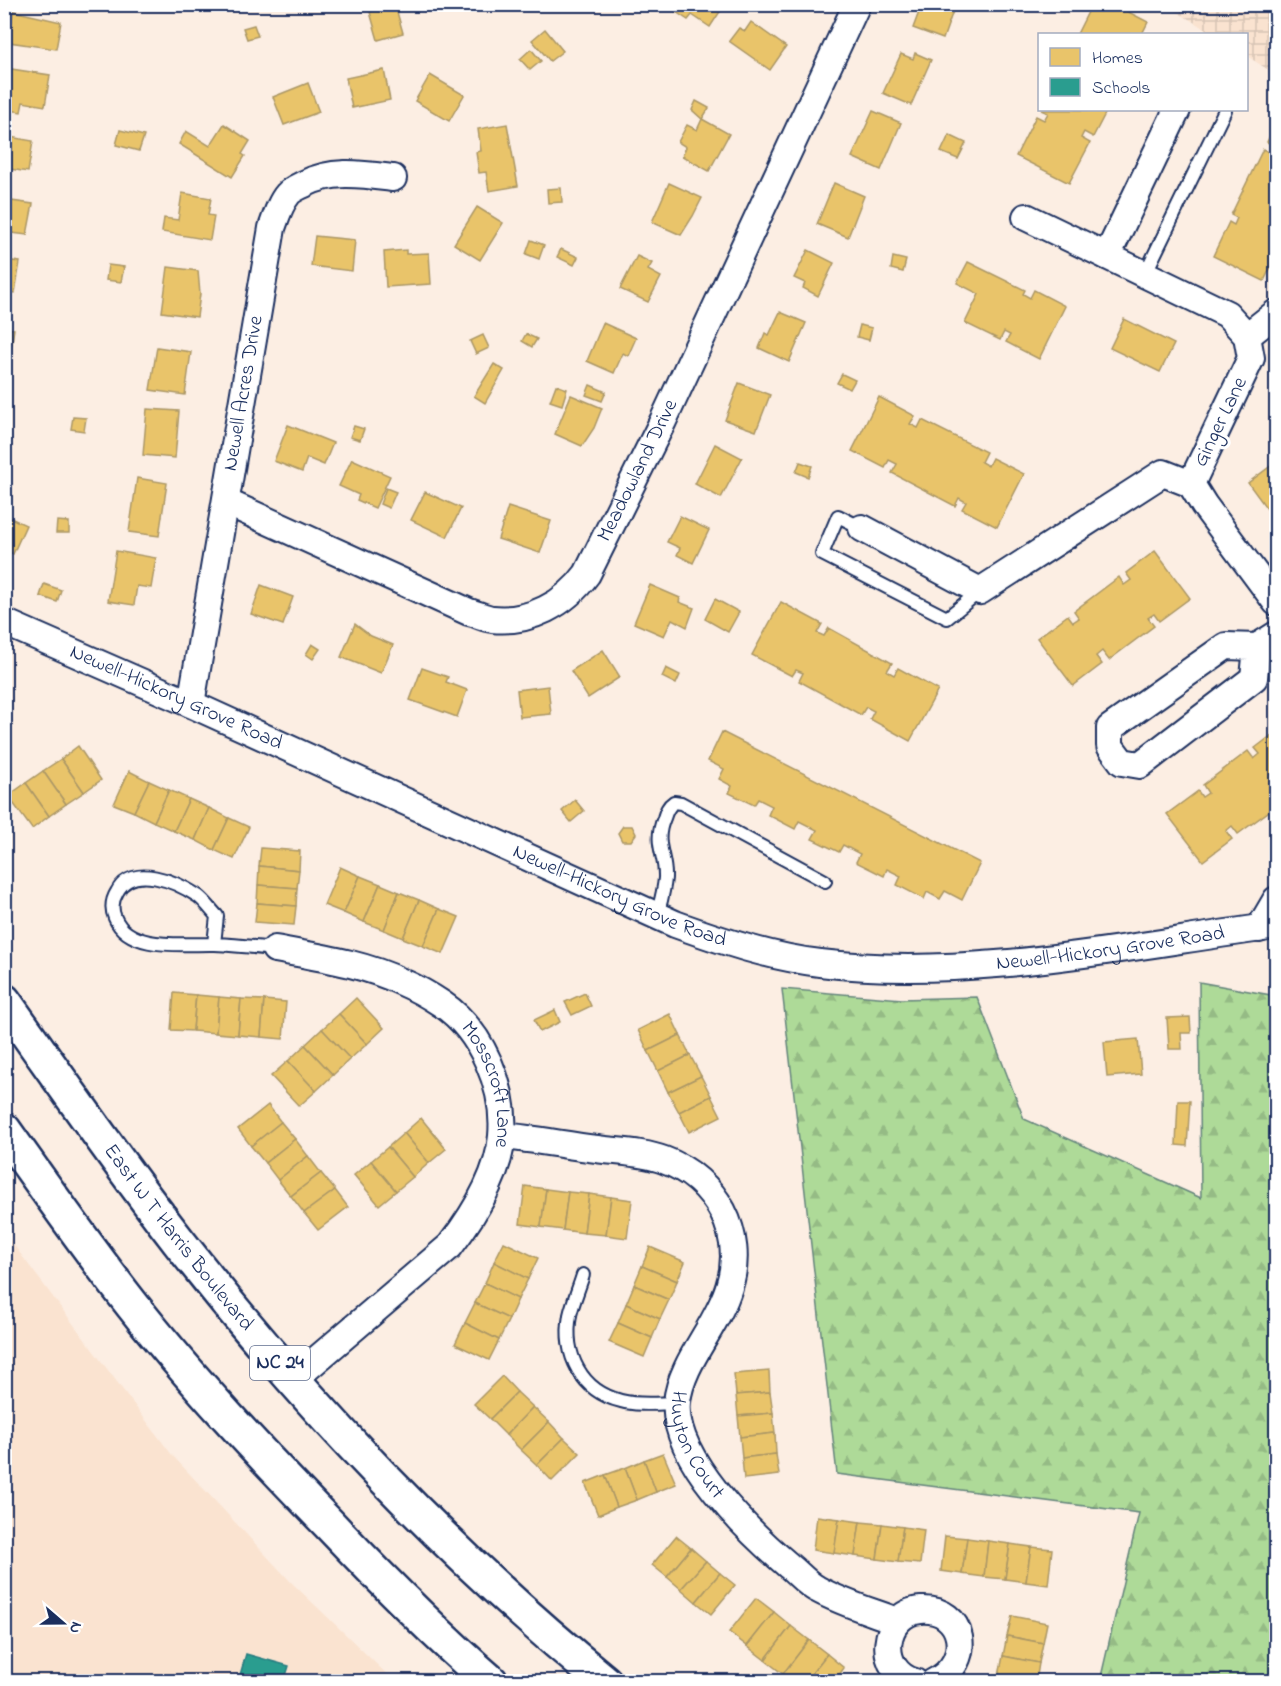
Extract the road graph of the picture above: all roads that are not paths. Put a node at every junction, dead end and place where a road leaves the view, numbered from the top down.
1 (849, 8) edge
2 (1177, 111) edge
3 (1225, 111) edge
4 (393, 178) dead end
5 (1026, 217) dead end
6 (1107, 256) junction
7 (1145, 274) junction
8 (1276, 313) edge
9 (1249, 347) junction
10 (1191, 484) junction
11 (226, 502) junction
12 (862, 528) joint
13 (980, 591) junction
14 (1276, 602) edge
15 (4, 622) edge
16 (1267, 641) edge
17 (191, 704) junction
18 (825, 880) dead end
19 (1276, 900) edge
20 (657, 916) junction
21 (1268, 927) edge
22 (214, 944) junction
23 (275, 949) joint
24 (4, 1001) edge
25 (4, 1130) edge
26 (502, 1136) junction
27 (583, 1275) dead end
28 (294, 1378) junction
29 (676, 1403) junction
30 (897, 1621) junction
31 (491, 1682) edge
32 (605, 1682) edge
33 (915, 1682) edge
34 (934, 1682) edge

1 - 11 street, Meadowland Drive
2 - 6 street
3 - 7 lane
4 - 11 street, Newell Acres Drive
5 - 6 street
6 - 7 street
7 - 9 street
8 - 9 street
9 - 10 street, Ginger Lane
10 - 13 street
10 - 14 street, Ginger Lane
11 - 17 street, Newell Acres Drive
12 - 13 street
12 - 13 lane
15 - 17 street, Newell-Hickory Grove Road
16 - 16 street
17 - 20 street, Newell-Hickory Grove Road
18 - 20 lane
19 - 21 street
20 - 21 street, Newell-Hickory Grove Road
22 - 22 lane
22 - 23 lane
23 - 26 street, Mosscroft Lane
24 - 28 main road, East W T Harris Boulevard / NC 24
25 - 31 main road
26 - 28 street, Mosscroft Lane
26 - 29 street, Huyton Court
27 - 29 lane
28 - 32 main road, East W T Harris Boulevard / NC 24
29 - 30 street, Huyton Court
30 - 33 street
30 - 34 street

